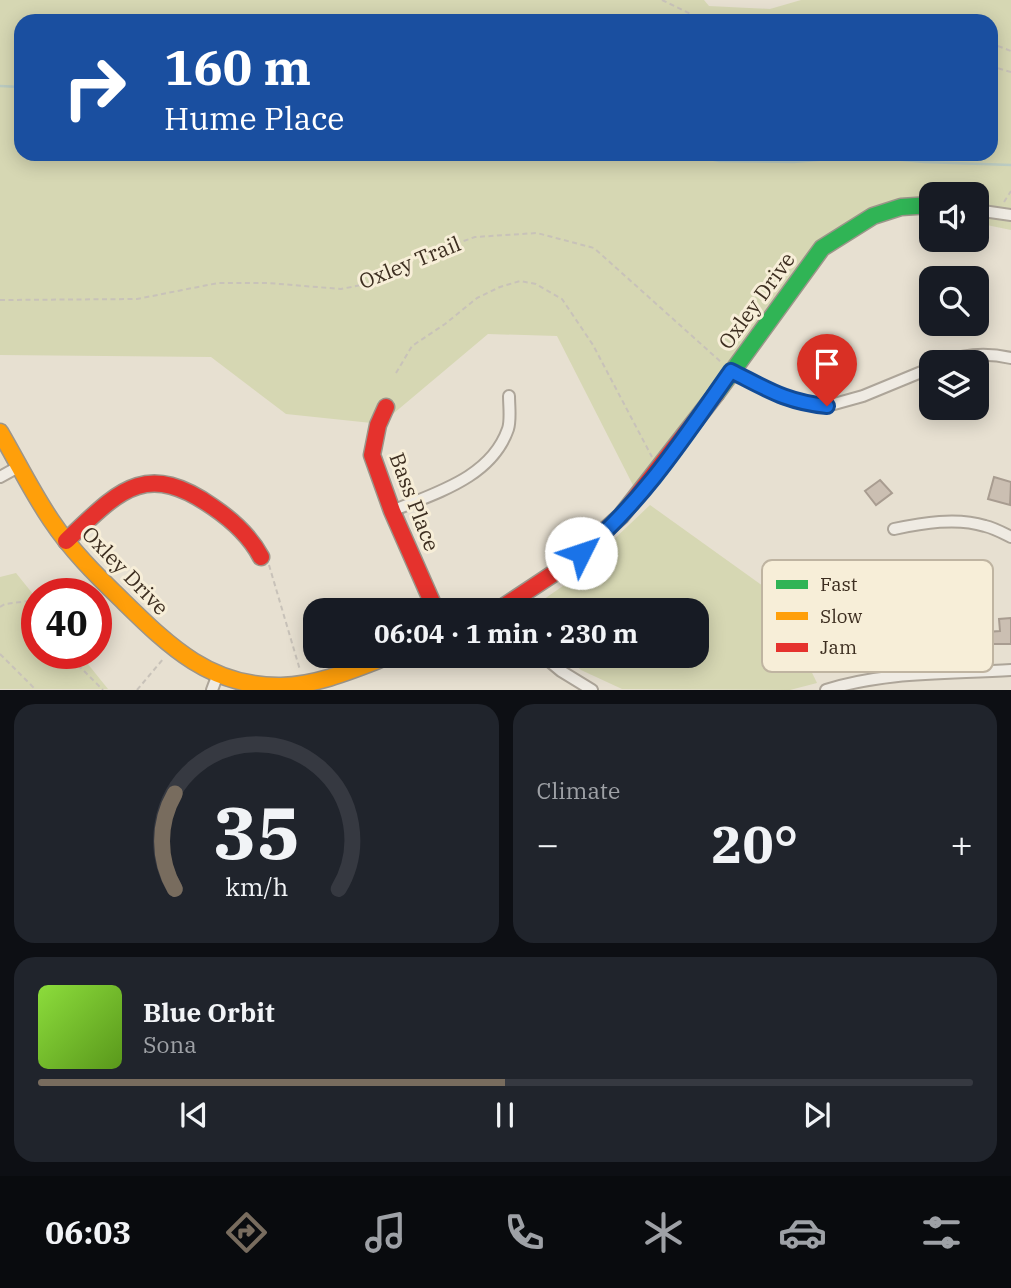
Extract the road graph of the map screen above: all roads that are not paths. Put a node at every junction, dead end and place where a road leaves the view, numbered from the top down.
1 (919, 204) edge
2 (989, 212) edge
3 (1007, 214) edge
4 (989, 354) edge
5 (1011, 358) edge
6 (731, 371) junction
7 (919, 373) edge
8 (509, 396) dead end
9 (386, 407) dead end
10 (0, 432) edge
11 (20, 466) junction
12 (0, 477) edge
13 (392, 511) junction
14 (894, 529) dead end
15 (1011, 537) edge
16 (66, 541) junction
17 (261, 557) road end
18 (430, 598) edge
19 (518, 598) edge
20 (358, 668) edge
21 (557, 668) edge
22 (1011, 670) edge
23 (993, 671) edge
24 (956, 672) edge
25 (215, 682) edge
26 (592, 690) edge
27 (826, 690) edge

1 - 6 street, Oxley Drive
2 - 3 street
4 - 5 street
6 - 7 street
6 - 19 street, Oxley Drive
8 - 13 street
9 - 13 street, Bass Place
10 - 11 street, Oxley Drive
11 - 12 street
11 - 16 street, Oxley Drive
13 - 18 street, Bass Place
14 - 15 street
16 - 17 street
16 - 25 street, Oxley Drive
20 - 25 street, Oxley Drive
21 - 26 street
22 - 23 street
24 - 27 street

